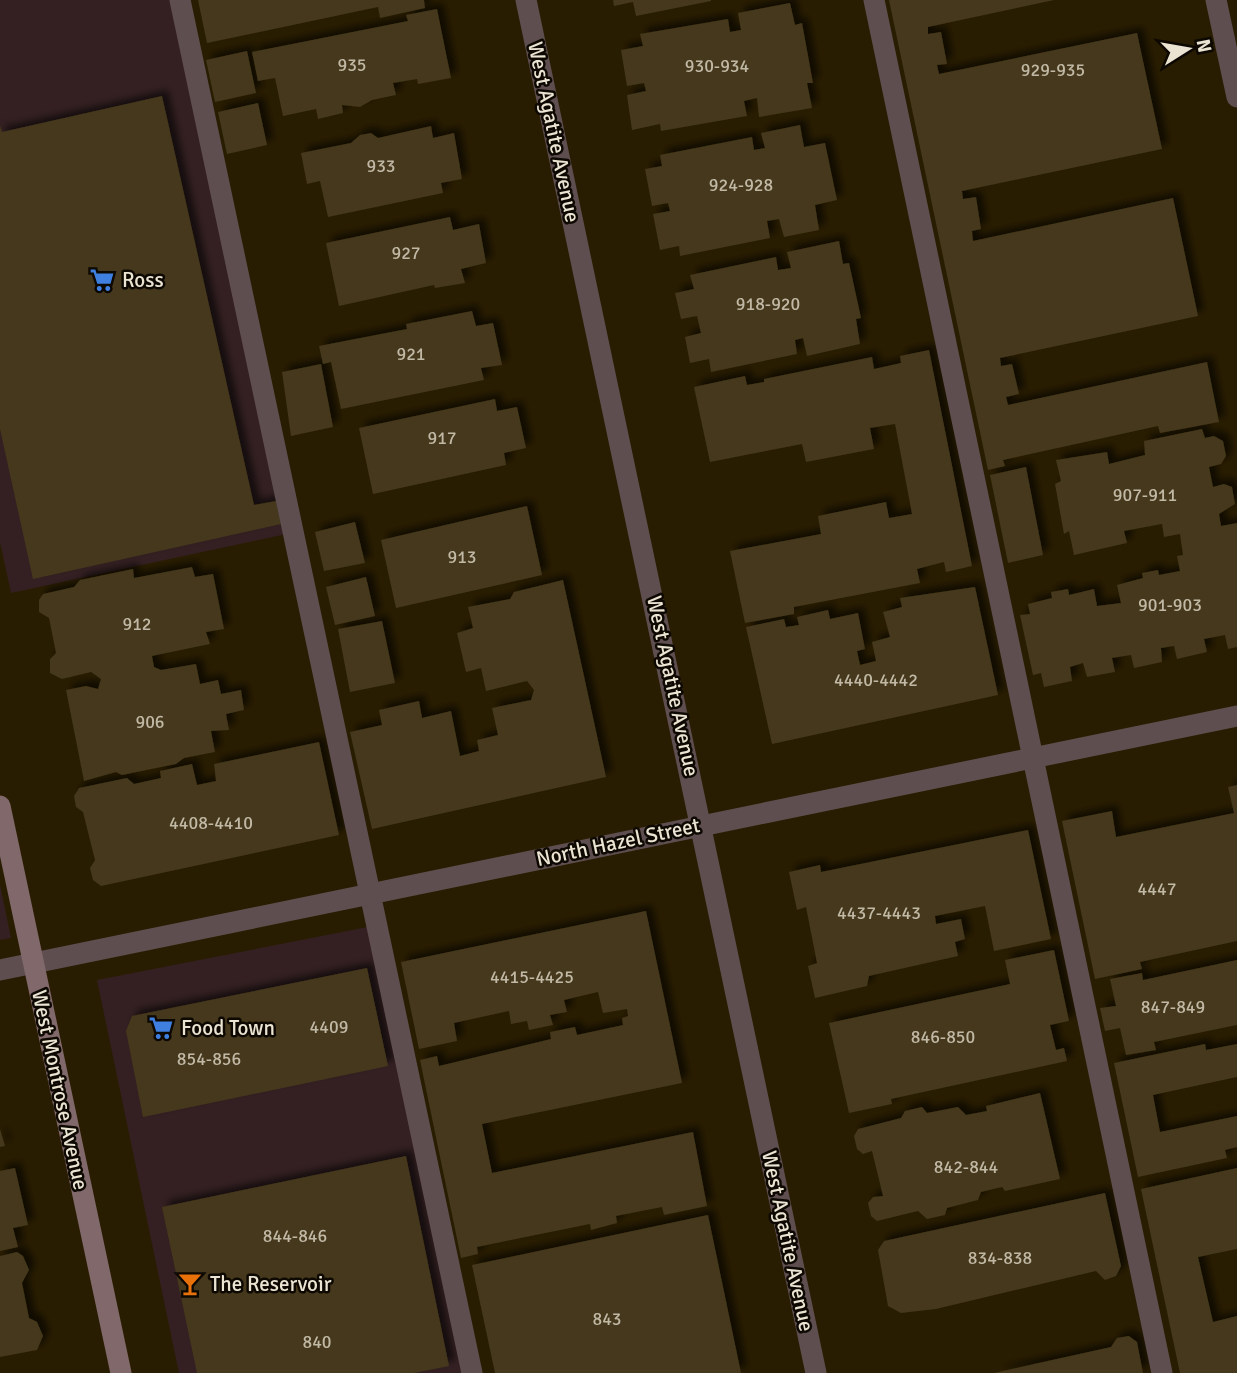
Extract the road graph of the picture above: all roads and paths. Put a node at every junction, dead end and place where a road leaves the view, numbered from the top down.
1 (180, 0) edge
2 (526, 0) edge
3 (874, 0) edge
4 (1216, 0) edge
5 (1237, 97) edge
6 (1237, 716) edge
7 (1031, 759) junction
8 (0, 806) edge
9 (702, 825) junction
10 (371, 893) junction
11 (33, 963) junction
12 (0, 970) edge
13 (121, 1373) edge
14 (472, 1373) edge
15 (816, 1373) edge
16 (1162, 1373) edge

1 - 10 street
2 - 9 street, West Agatite Avenue
3 - 7 street
4 - 5 street
6 - 7 street, North Hazel Street
7 - 9 street, North Hazel Street
7 - 16 street
8 - 11 main road, West Montrose Avenue
9 - 10 street, North Hazel Street
9 - 15 street, West Agatite Avenue
10 - 11 street, North Hazel Street
10 - 14 street
11 - 12 street, North Hazel Street
11 - 13 main road, West Montrose Avenue

